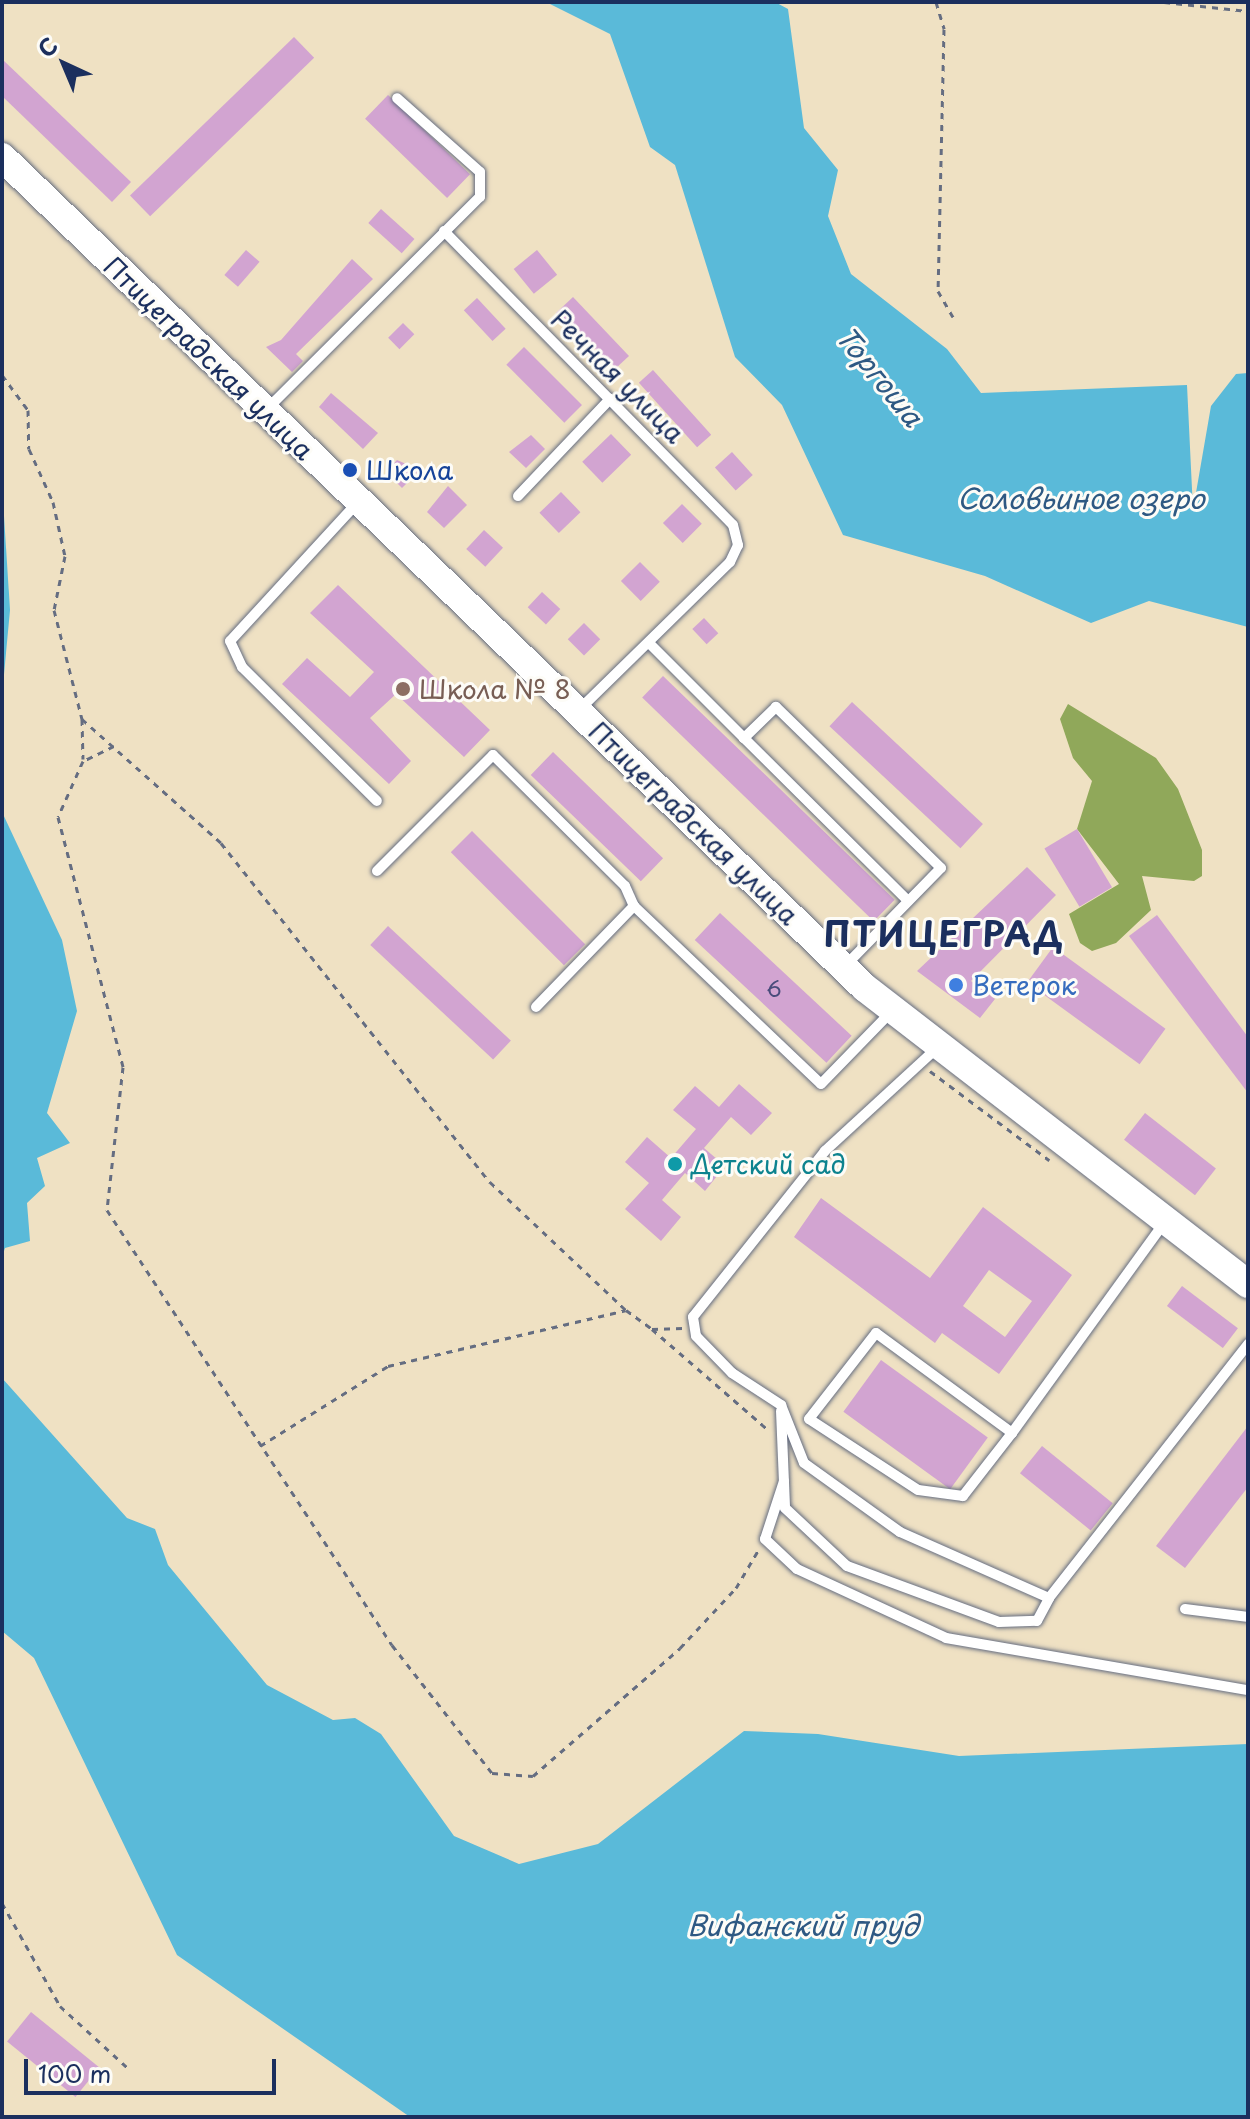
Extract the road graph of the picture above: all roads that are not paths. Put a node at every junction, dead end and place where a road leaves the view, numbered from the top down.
1 (397, 98) dead end
2 (2, 157) edge
3 (444, 231) junction
4 (610, 399) junction
5 (265, 412) junction
6 (518, 496) dead end
7 (359, 501) junction
8 (649, 643) junction
9 (578, 711) junction
10 (744, 738) junction
11 (377, 801) dead end
12 (377, 871) dead end
13 (908, 901) junction
14 (634, 906) junction
15 (844, 967) junction
16 (536, 1007) dead end
17 (892, 1010) junction
18 (930, 1055) junction
19 (1164, 1223) junction
20 (1248, 1284) edge
21 (1248, 1344) edge
22 (781, 1405) junction
23 (1012, 1433) junction
24 (784, 1481) junction
25 (1049, 1598) junction
26 (1185, 1609) dead end
27 (1248, 1617) edge
28 (1247, 1687) edge

1 - 3 lane
2 - 5 street, Птицеградская улица
3 - 4 lane, Речная улица
3 - 5 lane
4 - 6 lane
4 - 8 lane, Речная улица
5 - 7 street, Птицеградская улица
7 - 9 street, Птицеградская улица
7 - 11 lane
8 - 9 lane
8 - 10 lane
9 - 15 street, Птицеградская улица
10 - 13 lane
10 - 13 lane
12 - 14 lane
13 - 15 lane
14 - 16 lane
14 - 17 lane
15 - 17 street, Птицеградская улица
17 - 18 street, Птицеградская улица
18 - 19 street, Птицеградская улица
18 - 22 lane
19 - 20 street, Птицеградская улица
19 - 23 lane
21 - 25 lane
22 - 24 lane
22 - 25 lane
23 - 23 lane
24 - 25 lane
24 - 28 lane
26 - 27 lane

